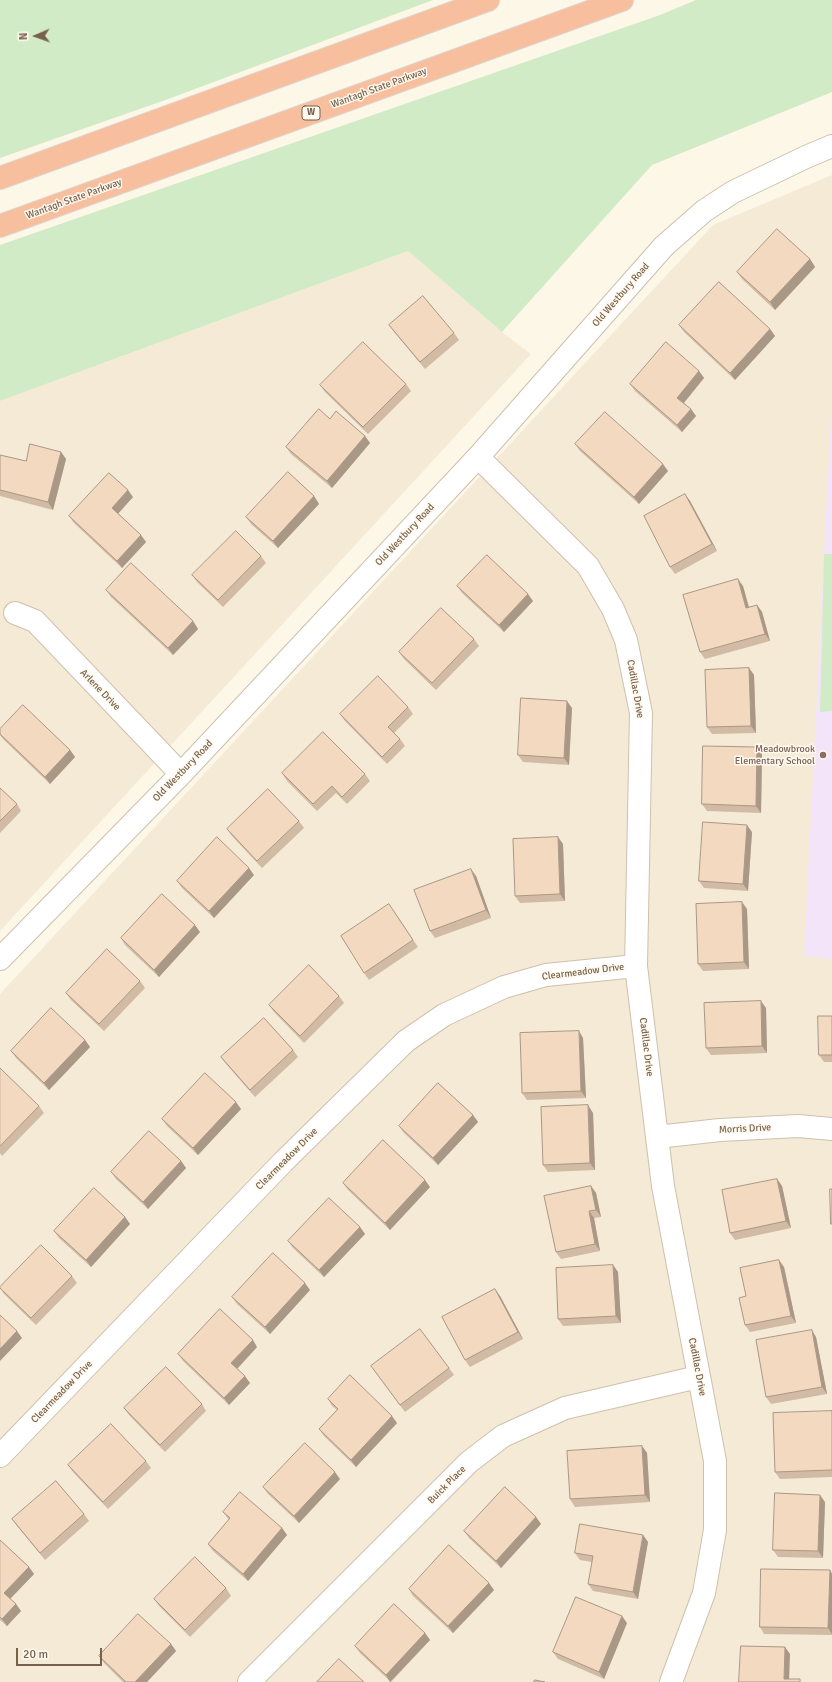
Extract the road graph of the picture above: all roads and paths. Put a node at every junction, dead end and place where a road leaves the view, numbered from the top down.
1 (488, 0) edge
2 (622, 0) edge
3 (832, 146) edge
4 (0, 178) edge
5 (0, 226) edge
6 (478, 457) junction
7 (14, 613) dead end
8 (181, 774) junction
9 (0, 959) edge
10 (636, 966) junction
11 (832, 1129) edge
12 (657, 1136) junction
13 (698, 1377) junction
14 (0, 1456) edge
15 (249, 1682) edge
16 (671, 1682) edge

1 - 4 highway
2 - 5 highway, Wantagh State Parkway / W
3 - 6 street, Old Westbury Road
6 - 8 street, Old Westbury Road
6 - 10 street, Cadillac Drive
7 - 8 street, Arlene Drive
8 - 9 street, Old Westbury Road
10 - 12 street, Cadillac Drive
10 - 14 street, Clearmeadow Drive
11 - 12 street, Morris Drive
12 - 13 street, Cadillac Drive
13 - 15 street, Buick Place
13 - 16 street, Cadillac Drive

